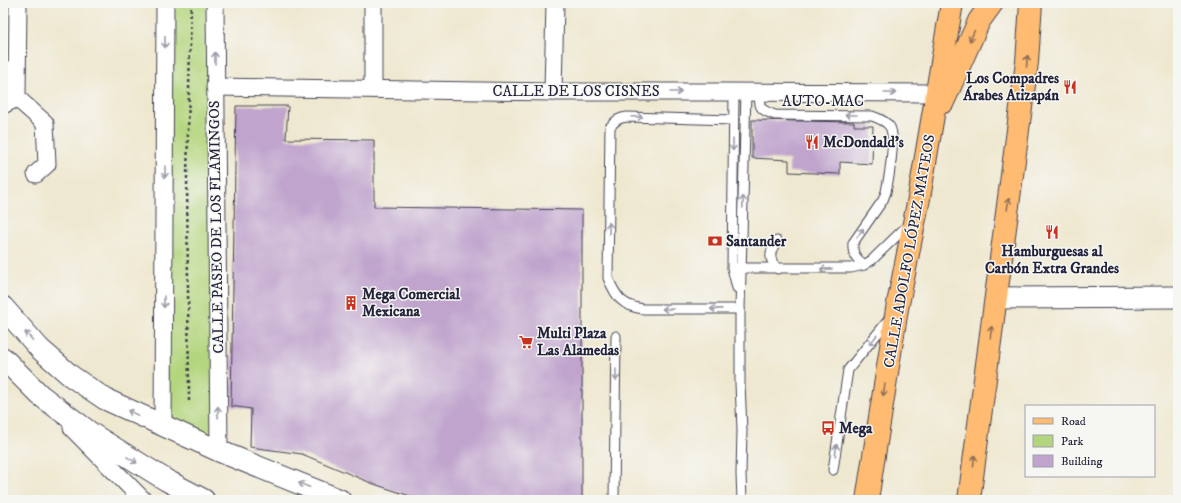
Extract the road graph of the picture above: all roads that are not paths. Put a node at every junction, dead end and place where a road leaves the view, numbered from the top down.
1 (18, 3) edge
2 (166, 3) edge
3 (215, 3) edge
4 (373, 3) edge
5 (555, 3) edge
6 (952, 3) edge
7 (992, 3) edge
8 (1031, 3) edge
9 (3, 69) edge
10 (215, 87) junction
11 (373, 89) junction
12 (553, 92) junction
13 (747, 92) junction
14 (937, 93) junction
15 (10, 102) edge
16 (733, 120) junction
17 (930, 131) junction
18 (36, 174) dead end
19 (914, 219) junction
20 (777, 241) dead end
21 (864, 265) junction
22 (736, 268) junction
23 (778, 269) junction
24 (1178, 297) edge
25 (996, 298) junction
26 (3, 307) edge
27 (740, 309) junction
28 (897, 309) junction
29 (616, 336) dead end
30 (3, 358) edge
31 (40, 395) junction
32 (163, 426) junction
33 (219, 451) junction
34 (833, 470) dead end
35 (143, 500) edge
36 (204, 500) edge
37 (340, 500) edge
38 (614, 500) edge
39 (742, 500) edge
40 (867, 500) edge
41 (969, 500) edge

1 - 15 street
2 -> 32 street
10 -> 3 street, CALLE PASEO DE LOS FLAMINGOS
4 - 11 street
5 - 12 street
6 - 14 main road, CALLE ADOLFO LÓPEZ MATEOS
7 -> 17 main road
25 -> 8 main road
9 - 15 street
10 - 11 street, CALLE DE LOS CISNES
33 -> 10 street, CALLE PASEO DE LOS FLAMINGOS
11 - 12 street, CALLE DE LOS CISNES
12 -> 13 street, CALLE DE LOS CISNES
13 -> 14 street, CALLE DE LOS CISNES
13 - 16 lane
21 -> 13 lane, AUTO-MAC
22 -> 13 lane
14 - 17 main road, CALLE ADOLFO LÓPEZ MATEOS
15 - 18 street
16 -> 22 lane
27 -> 16 lane
17 - 19 main road, CALLE ADOLFO LÓPEZ MATEOS
19 - 21 lane
19 - 28 main road, CALLE ADOLFO LÓPEZ MATEOS
20 - 23 lane
21 -> 23 lane
22 - 23 lane
22 - 27 lane
24 - 25 street
41 -> 25 main road
32 -> 26 street
27 - 39 lane
28 - 34 lane
28 -> 40 main road, CALLE ADOLFO LÓPEZ MATEOS
29 -> 38 lane
30 - 31 street
31 - 35 street
31 -> 36 street
32 - 33 street
37 -> 33 street

